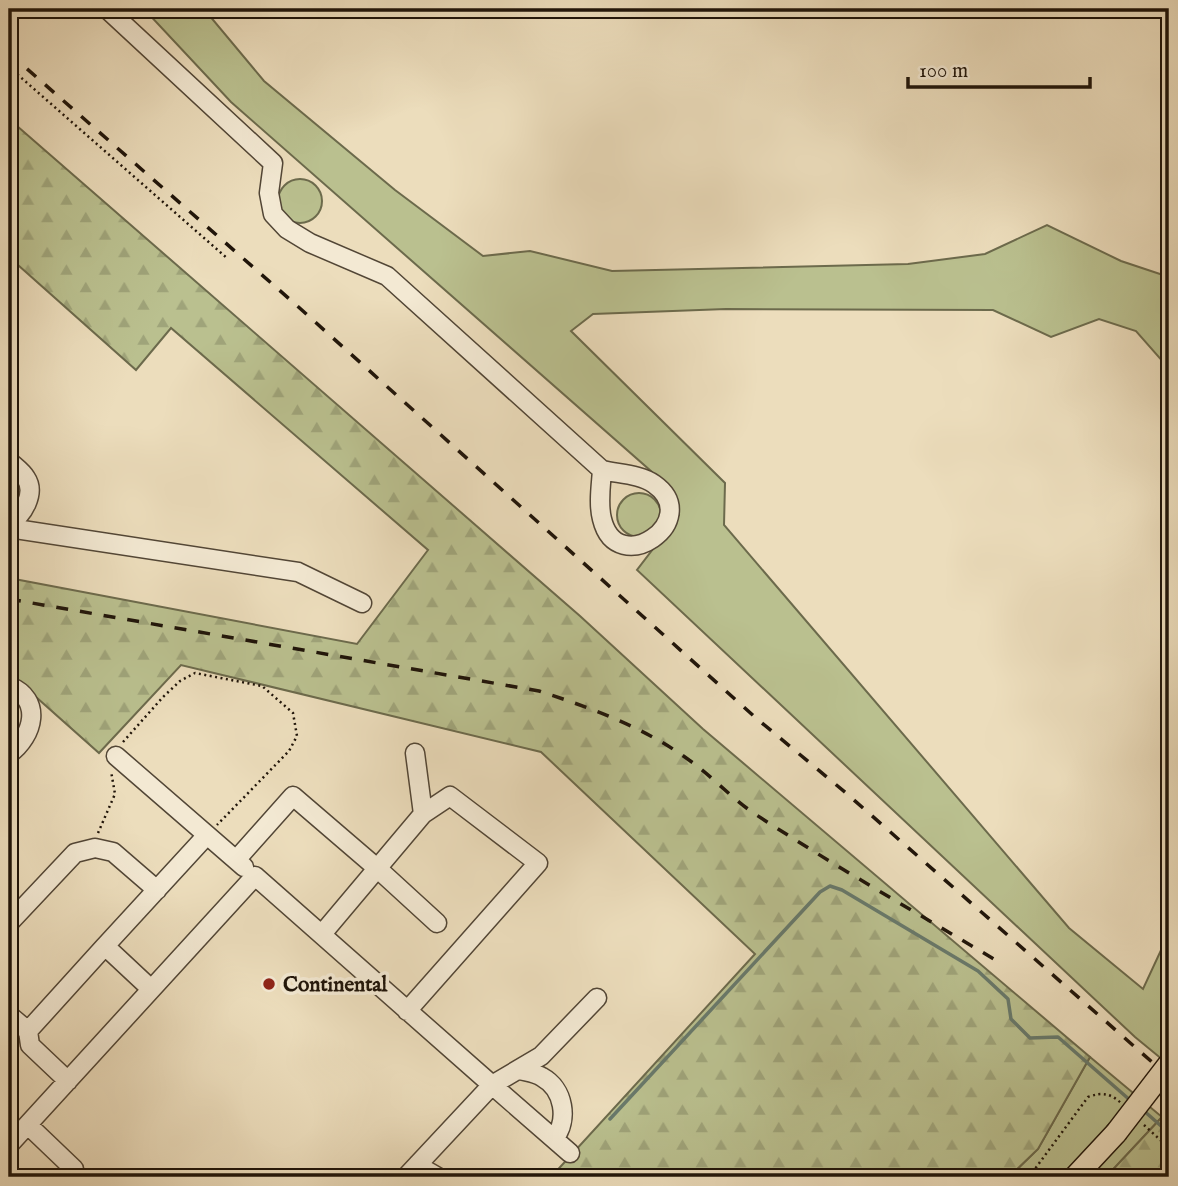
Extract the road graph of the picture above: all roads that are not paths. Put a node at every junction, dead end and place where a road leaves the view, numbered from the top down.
1 (107, 9) edge
2 (9, 461) edge
3 (601, 470) junction
4 (9, 526) edge
5 (362, 603) dead end
6 (9, 686) edge
7 (415, 753) dead end
8 (9, 754) edge
9 (116, 756) road end
10 (423, 814) junction
11 (207, 835) junction
12 (236, 860) junction
13 (378, 869) junction
14 (255, 876) junction
15 (157, 890) junction
16 (9, 923) edge
17 (437, 923) dead end
18 (321, 934) junction
19 (105, 946) junction
20 (151, 989) junction
21 (597, 998) dead end
22 (407, 1011) junction
23 (9, 1015) edge
24 (29, 1031) junction
25 (1169, 1064) edge
26 (520, 1070) junction
27 (68, 1081) junction
28 (492, 1085) junction
29 (28, 1125) junction
30 (554, 1139) junction
31 (9, 1145) edge
32 (570, 1153) dead end
33 (74, 1170) dead end
34 (411, 1171) edge
35 (438, 1177) edge
36 (1075, 1177) edge

1 - 3 lane
2 - 4 lane
3 - 3 lane
4 - 5 lane
6 - 8 lane
7 - 10 lane
9 - 11 lane
10 - 13 lane
10 - 22 lane
11 - 12 lane
11 - 15 lane
12 - 13 lane
12 - 14 lane
13 - 17 lane
13 - 18 lane
14 - 18 lane
14 - 20 lane
15 - 16 lane
15 - 19 lane
18 - 22 lane
19 - 20 lane
19 - 24 lane
20 - 27 lane
21 - 26 lane
22 - 28 lane
23 - 24 lane
24 - 27 lane
25 - 36 main road, bridge
26 - 28 lane
26 - 30 lane
27 - 29 lane
28 - 30 lane
28 - 34 lane
29 - 31 lane
29 - 33 lane
30 - 32 lane
34 - 35 lane

